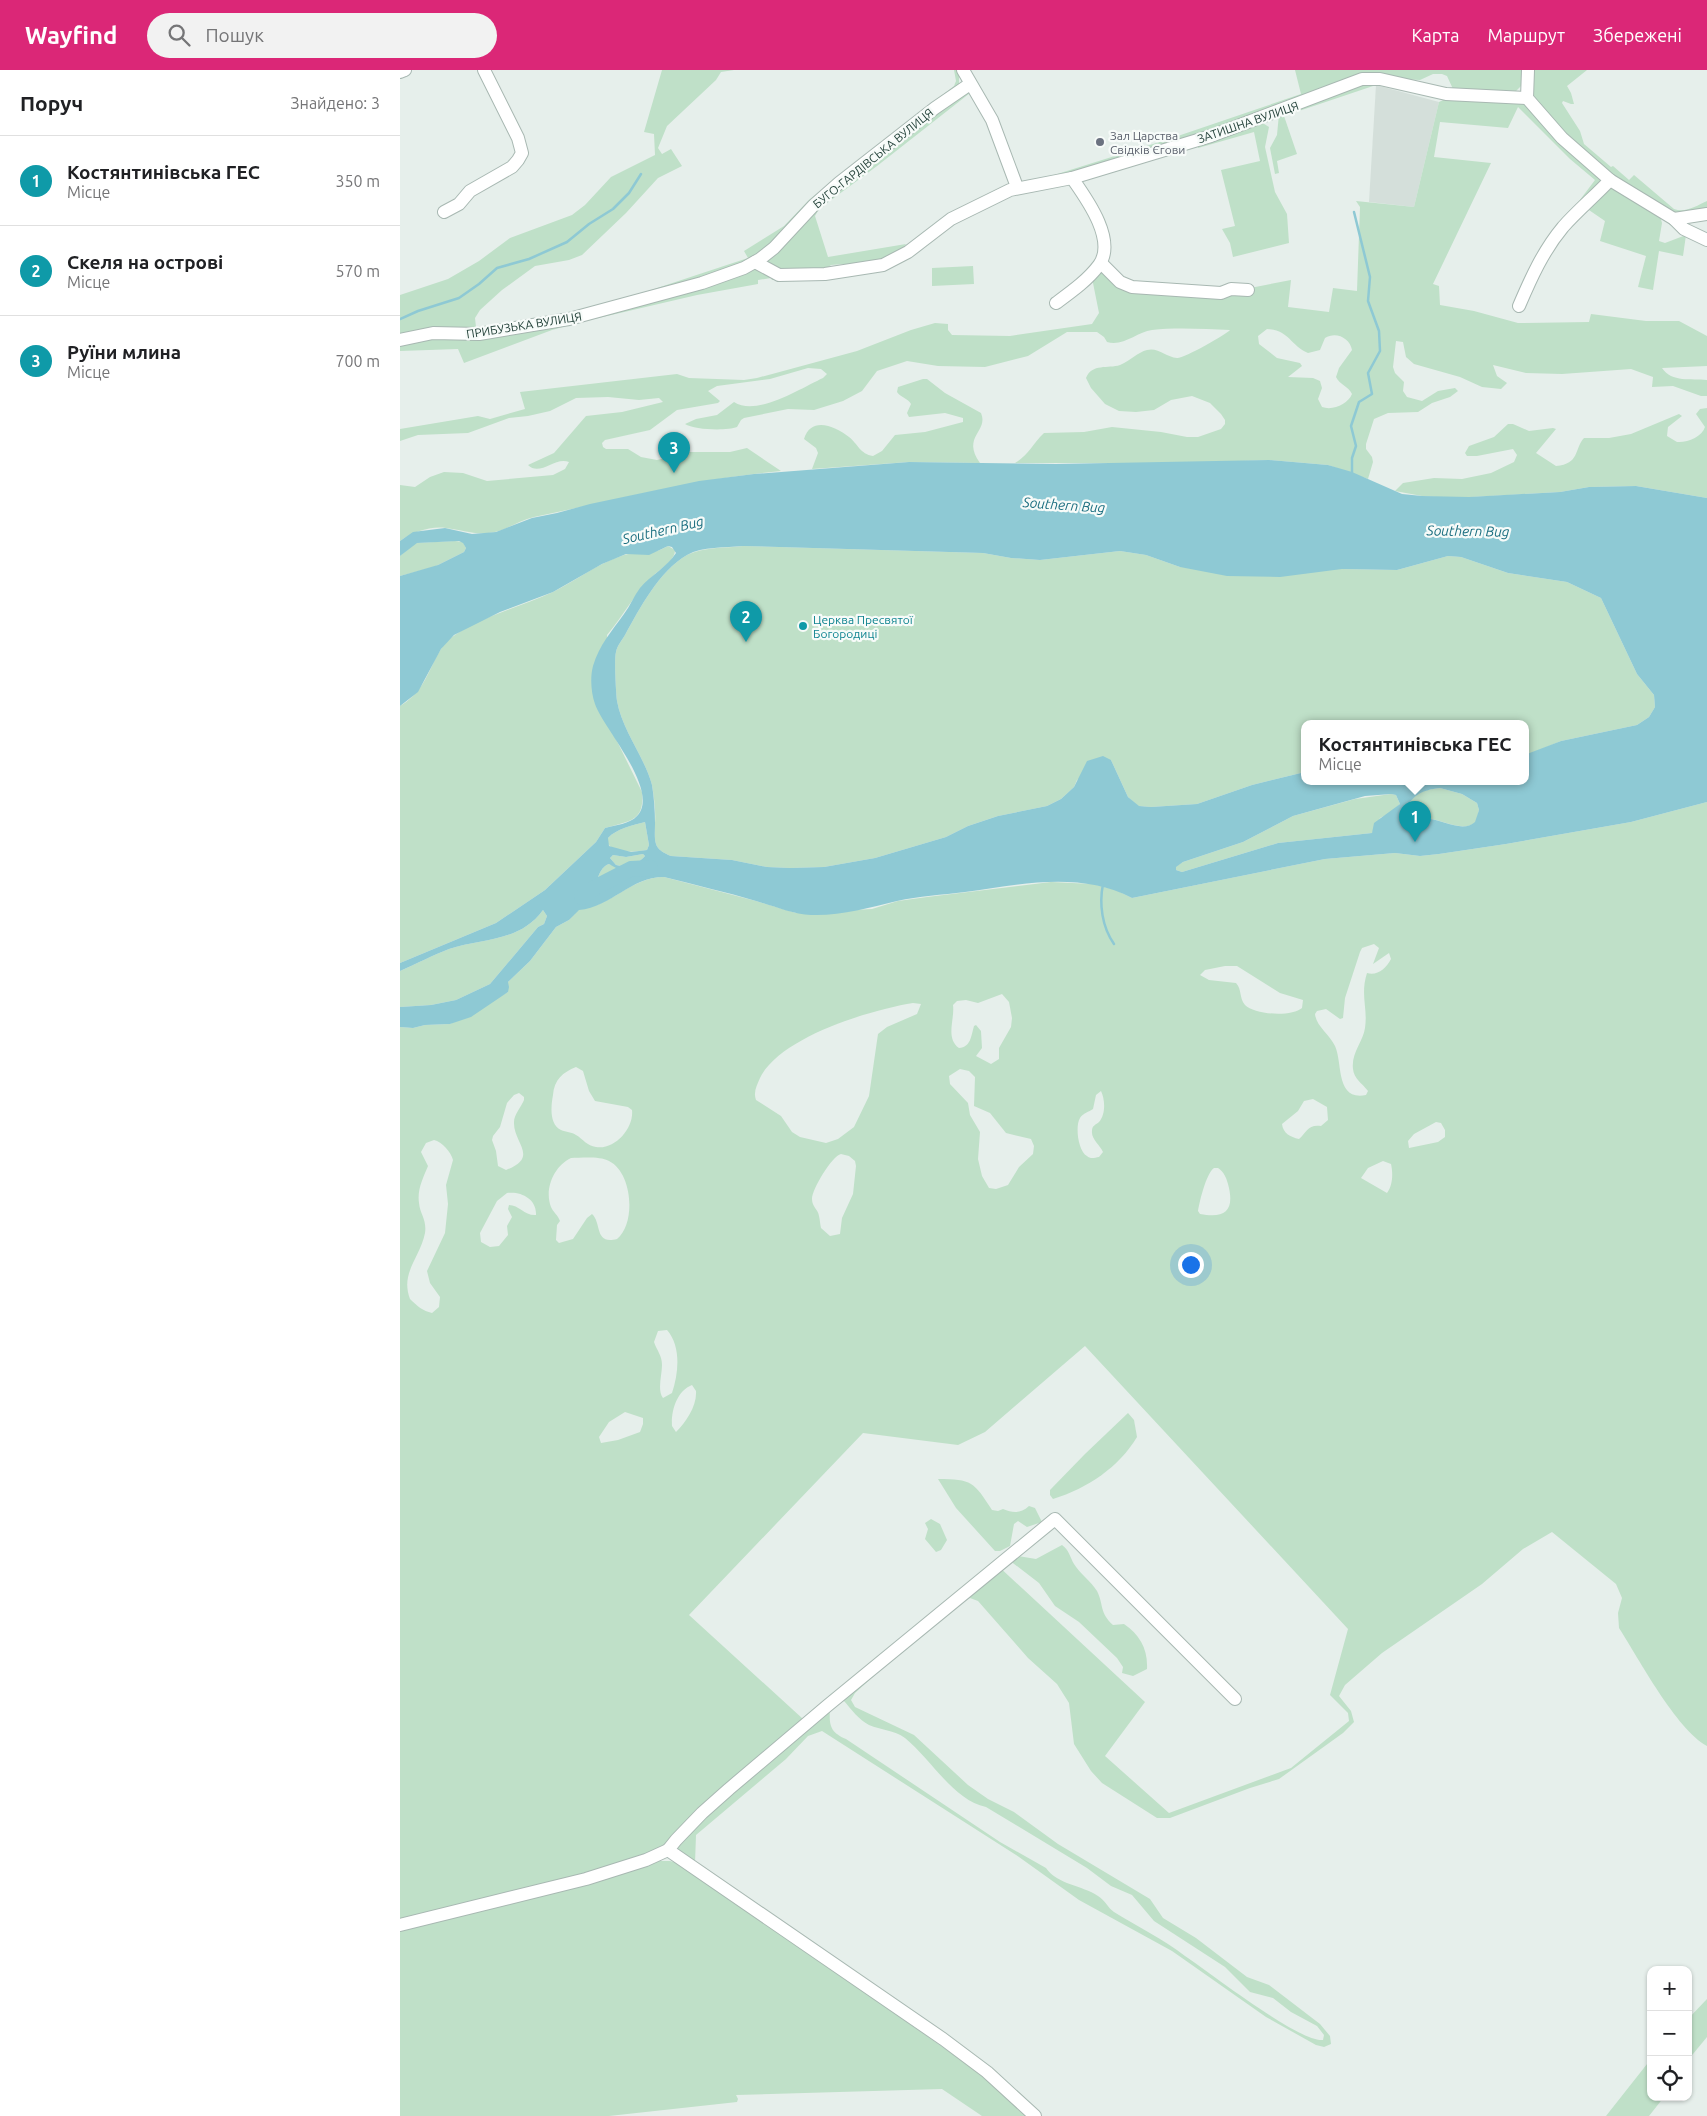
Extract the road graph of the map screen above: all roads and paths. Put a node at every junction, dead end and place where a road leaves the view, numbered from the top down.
1 (405, 70) edge
2 (484, 70) edge
3 (963, 70) edge
4 (1528, 70) edge
5 (400, 72) edge
6 (970, 84) junction
7 (1527, 98) junction
8 (1072, 178) junction
9 (1610, 180) junction
10 (1017, 187) junction
11 (444, 212) dead end
12 (1707, 214) edge
13 (1674, 219) junction
14 (1707, 240) edge
15 (755, 262) junction
16 (1101, 263) junction
17 (1248, 290) dead end
18 (1056, 304) dead end
19 (1519, 306) dead end
20 (589, 315) joint
21 (400, 340) edge
22 (1235, 1699) dead end
23 (668, 1850) junction
24 (400, 1925) edge
25 (1035, 2116) edge

1 - 5 street
2 - 11 street
3 - 6 street
4 - 7 street
6 - 10 street
6 - 15 street, БУГО-ГАРДІВСЬКА ВУЛИЦЯ
7 - 8 street, ЗАТИШНА ВУЛИЦЯ
7 - 9 street
8 - 10 street, ЗАТИШНА ВУЛИЦЯ
8 - 16 street
9 - 13 street
9 - 19 street
10 - 15 street, ЗАТИШНА ВУЛИЦЯ
12 - 13 street
13 - 14 street
15 - 20 street, БУГО-ГАРДІВСЬКА ВУЛИЦЯ
16 - 17 street
16 - 18 street
20 - 21 street, ПРИБУЗЬКА ВУЛИЦЯ
22 - 23 street
23 - 24 street
23 - 25 street

